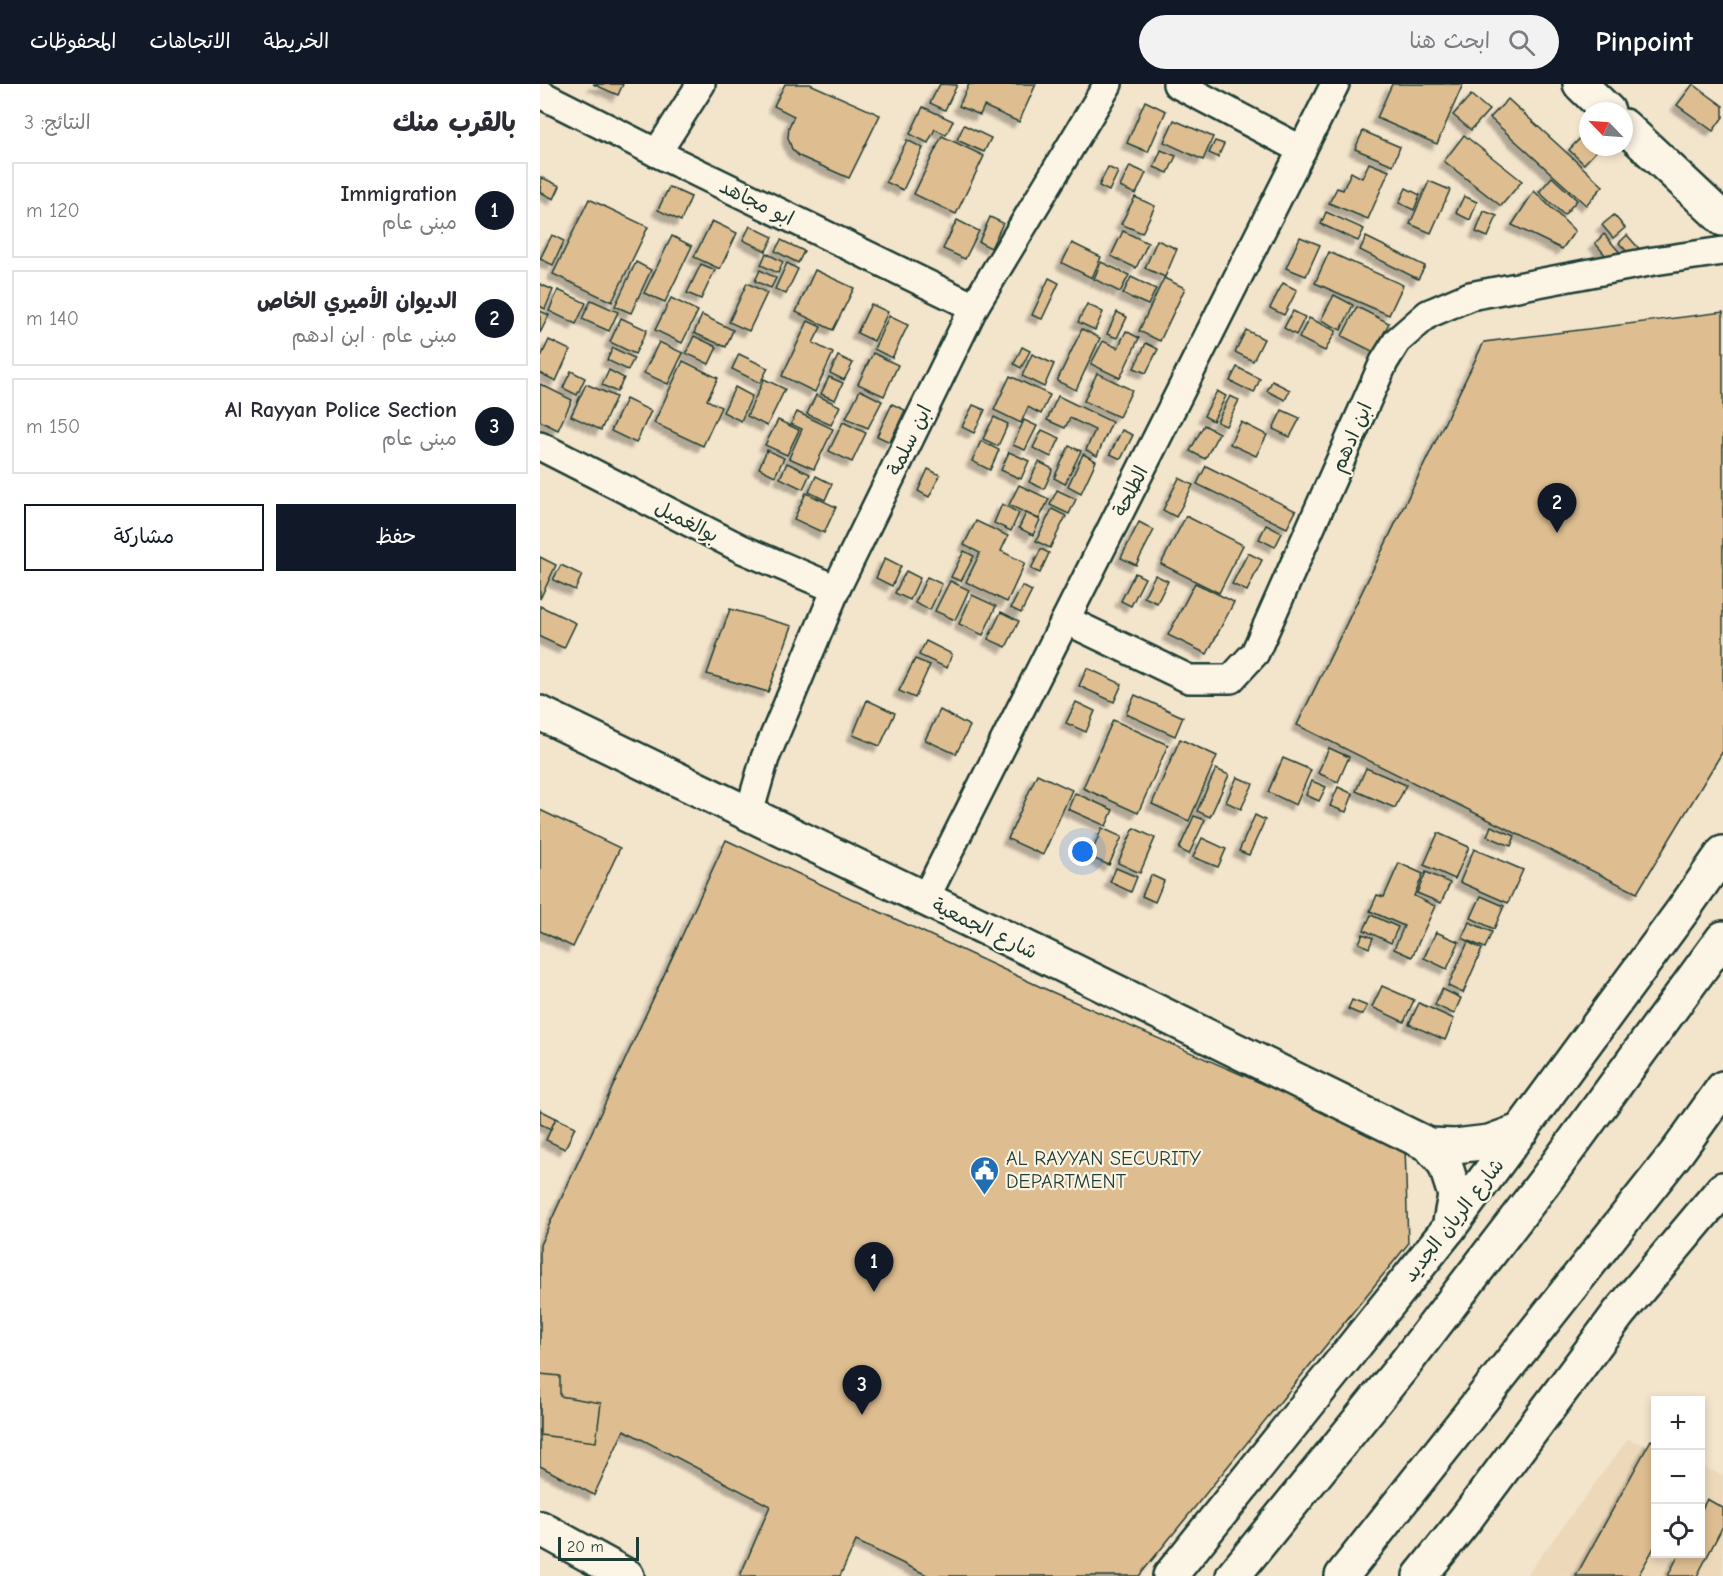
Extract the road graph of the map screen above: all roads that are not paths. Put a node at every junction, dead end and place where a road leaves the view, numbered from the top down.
1 (700, 84) edge
2 (1108, 84) edge
3 (1177, 84) edge
4 (1335, 84) edge
5 (1580, 84) edge
6 (540, 94) edge
7 (1599, 102) edge
8 (1633, 134) edge
9 (1302, 150) junction
10 (657, 153) junction
11 (1723, 219) edge
12 (1723, 251) edge
13 (974, 307) junction
14 (540, 446) edge
15 (836, 589) junction
16 (1066, 620) junction
17 (540, 713) edge
18 (749, 813) junction
19 (1723, 853) edge
20 (926, 899) junction
21 (1723, 938) edge
22 (1723, 1088) edge
23 (1522, 1130) junction
24 (1428, 1145) junction
25 (1723, 1189) edge
26 (1449, 1228) junction
27 (540, 1528) edge
28 (540, 1547) edge
29 (593, 1576) edge
30 (627, 1576) edge
31 (1170, 1576) edge
32 (1233, 1576) edge
33 (1342, 1576) edge
34 (1420, 1576) edge

1 - 10 street
2 - 13 street, ابن سلمة
3 - 9 street
4 - 9 street, الطلحة
5 - 7 main road
6 - 10 street, ابو مجاهد
8 - 11 main road
9 - 16 street, الطلحة
10 - 13 street, ابو مجاهد
12 - 16 street, ابن ادهم
13 - 15 street, ابن سلمة
14 - 15 street, بوالغميل
15 - 18 street, ابن سلمة
16 - 20 street, الطلحة
17 - 18 main road, شارع الجمعية
18 - 20 main road, شارع الجمعية
19 - 23 main road, شارع الريان الجديد
20 - 24 main road, شارع الجمعية
21 - 32 main road
22 - 33 main road
23 - 24 main road, شارع الجمعية
23 - 26 main road, شارع الريان الجديد
24 - 26 main road, شارع الجمعية
25 - 34 main road
26 - 31 main road, شارع الريان الجديد
27 - 30 main road
28 - 29 main road

